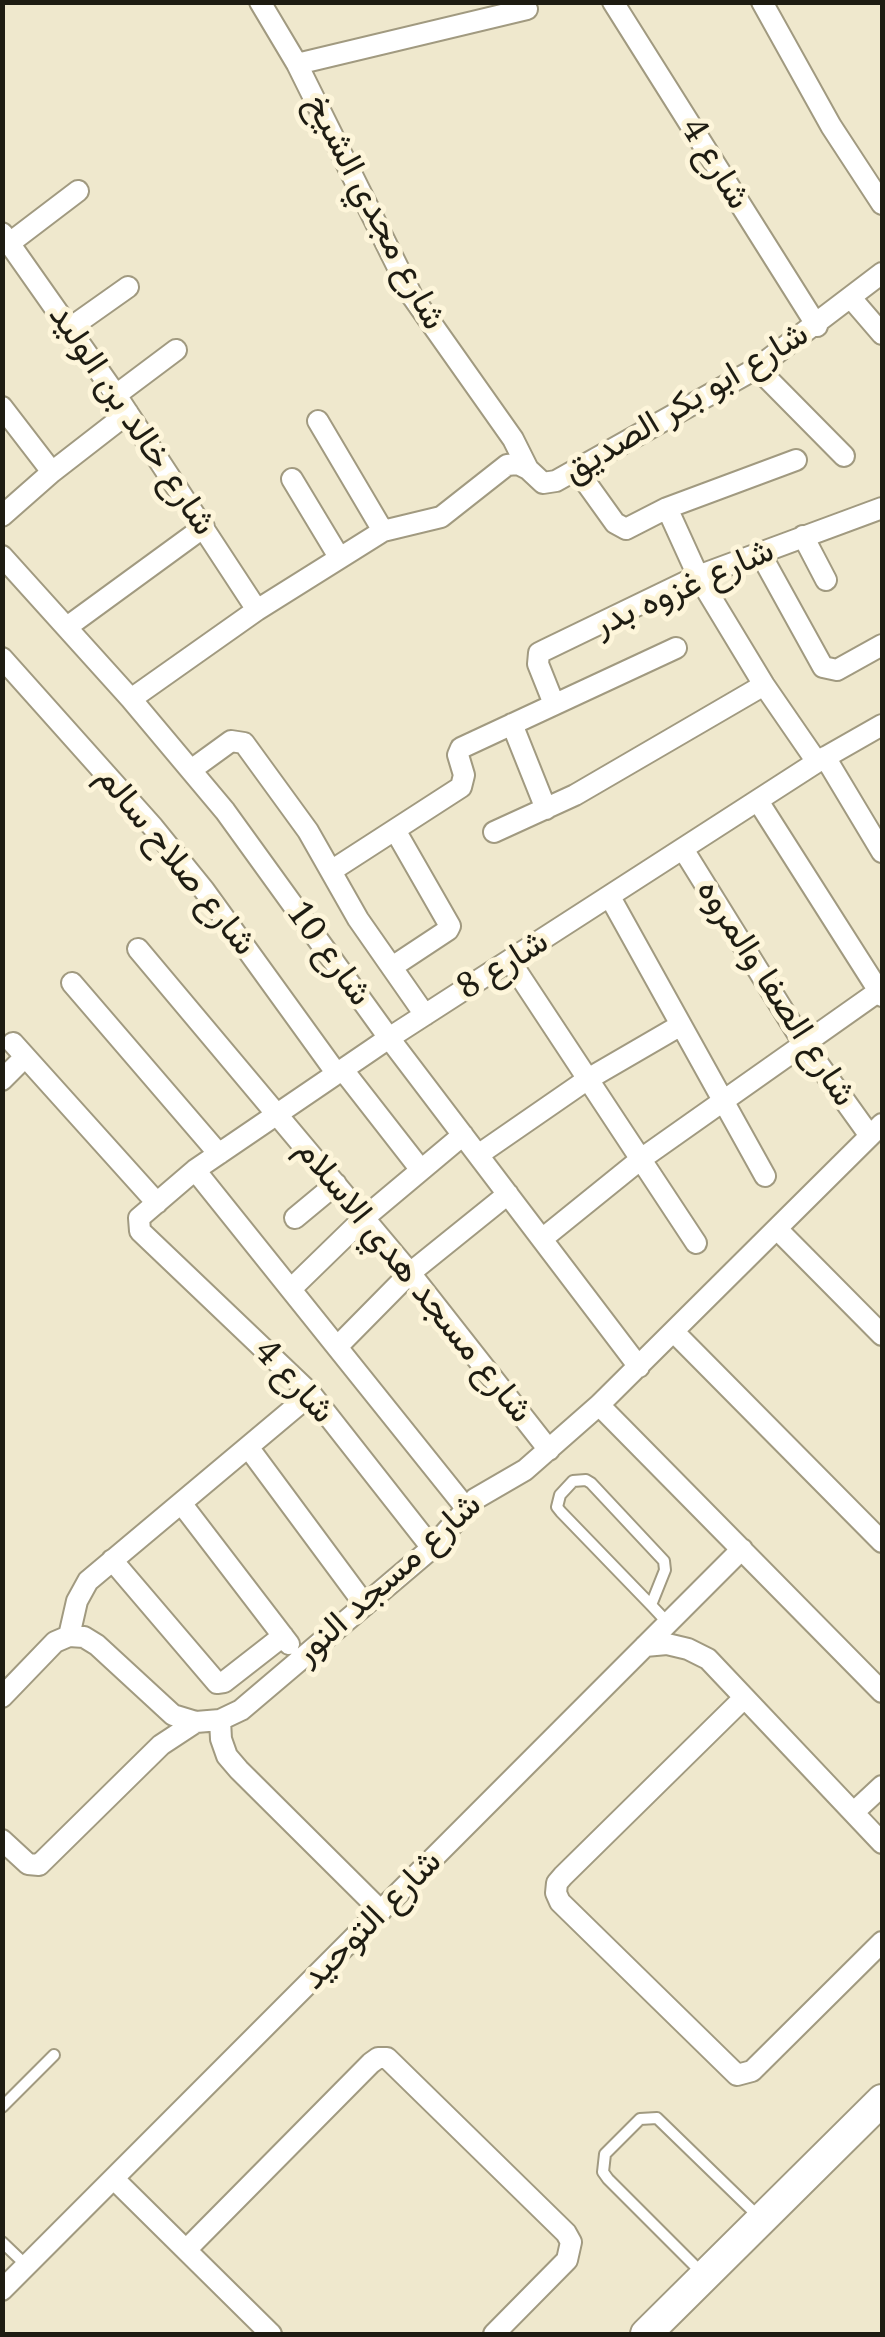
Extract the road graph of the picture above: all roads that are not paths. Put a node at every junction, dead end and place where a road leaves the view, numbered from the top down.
1 (260, 2) edge
2 (614, 2) edge
3 (762, 2) edge
4 (526, 9) dead end
5 (297, 64) junction
6 (78, 190) dead end
7 (882, 204) edge
8 (7, 237) edge
9 (882, 274) edge
10 (128, 287) dead end
11 (851, 298) junction
12 (817, 326) junction
13 (70, 328) junction
14 (882, 334) edge
15 (176, 350) dead end
16 (757, 368) junction
17 (116, 395) junction
18 (2, 407) edge
19 (128, 414) junction
20 (318, 421) dead end
21 (844, 456) dead end
22 (796, 460) dead end
23 (528, 469) junction
24 (577, 470) junction
25 (52, 472) junction
26 (292, 479) dead end
27 (666, 508) junction
28 (882, 509) edge
29 (2, 516) edge
30 (204, 527) junction
31 (384, 531) junction
32 (803, 536) junction
33 (760, 553) junction
34 (2, 556) edge
35 (339, 557) junction
36 (698, 576) junction
37 (826, 580) dead end
38 (258, 610) junction
39 (67, 627) junction
40 (882, 645) edge
41 (676, 648) dead end
42 (2, 658) edge
43 (764, 685) junction
44 (132, 699) junction
45 (554, 704) junction
46 (512, 724) junction
47 (882, 725) edge
48 (821, 759) junction
49 (190, 770) junction
50 (758, 801) junction
51 (546, 810) junction
52 (395, 830) junction
53 (494, 832) dead end
54 (683, 849) junction
55 (882, 852) edge
56 (331, 871) junction
57 (610, 897) junction
58 (138, 949) dead end
59 (510, 961) junction
60 (392, 967) junction
61 (72, 983) dead end
62 (881, 992) edge
63 (426, 1015) junction
64 (681, 1026) junction
65 (389, 1038) junction
66 (804, 1044) junction
67 (340, 1072) junction
68 (588, 1079) junction
69 (2, 1080) edge
70 (723, 1102) junction
71 (279, 1113) junction
72 (876, 1130) edge
73 (463, 1136) junction
74 (219, 1154) junction
75 (478, 1155) junction
76 (641, 1159) junction
77 (195, 1170) junction
78 (422, 1170) junction
79 (765, 1176) dead end
80 (336, 1184) junction
81 (508, 1194) junction
82 (156, 1203) junction
83 (295, 1218) dead end
84 (364, 1218) junction
85 (139, 1227) joint
86 (777, 1229) junction
87 (542, 1239) junction
88 (696, 1243) dead end
89 (410, 1274) junction
90 (290, 1289) junction
91 (674, 1332) junction
92 (882, 1336) edge
93 (337, 1348) junction
94 (639, 1367) junction
95 (311, 1394) junction
96 (599, 1405) junction
97 (248, 1447) junction
98 (549, 1450) junction
99 (182, 1502) junction
100 (466, 1508) junction
101 (882, 1542) edge
102 (432, 1548) junction
103 (742, 1550) junction
104 (112, 1560) junction
105 (365, 1605) junction
106 (651, 1606) junction
107 (668, 1623) junction
108 (69, 1636) junction
109 (284, 1636) junction
110 (645, 1646) junction
111 (301, 1659) junction
112 (882, 1692) edge
113 (2, 1697) edge
114 (744, 1698) junction
115 (220, 1720) junction
116 (196, 1722) junction
117 (882, 1786) edge
118 (854, 1812) junction
119 (2, 1840) edge
120 (882, 1843) edge
121 (381, 1911) junction
122 (882, 1942) edge
123 (54, 2056) dead end
124 (882, 2100) edge
125 (2, 2107) edge
126 (114, 2178) junction
127 (762, 2220) junction
128 (2, 2242) edge
129 (186, 2250) junction
130 (27, 2266) junction
131 (705, 2276) junction
132 (2, 2290) edge
133 (270, 2334) edge
134 (494, 2334) edge
135 (646, 2334) edge

1 - 5 street, شارع مجدي الشيخ
2 - 12 street, شارع 4
3 - 7 street
4 - 5 street
5 - 23 street, شارع مجدي الشيخ
6 - 8 street
8 - 13 street, شارع خالد بن الوليد
9 - 11 street, شارع ابو بكر الصديق
10 - 13 street
11 - 12 street, شارع ابو بكر الصديق
11 - 14 street
12 - 16 street, شارع ابو بكر الصديق
13 - 17 street, شارع خالد بن الوليد
15 - 17 street
16 - 21 street
16 - 24 street, شارع ابو بكر الصديق
17 - 19 street, شارع خالد بن الوليد
18 - 25 street
19 - 25 street
19 - 30 street, شارع خالد بن الوليد
20 - 31 street
22 - 27 street
23 - 24 street, شارع ابو بكر الصديق
23 - 31 street, شارع ابو بكر الصديق
24 - 27 street
25 - 29 street
26 - 35 street
27 - 36 street
28 - 32 street, شارع غزوه بدر
30 - 38 street, شارع خالد بن الوليد
30 - 39 street
31 - 35 street, شارع ابو بكر الصديق
32 - 33 street, شارع غزوه بدر
32 - 37 street
33 - 36 street, شارع غزوه بدر
33 - 40 street
34 - 39 street, شارع 10
35 - 38 street, شارع ابو بكر الصديق
36 - 43 street
36 - 45 street, شارع غزوه بدر
38 - 44 street, شارع ابو بكر الصديق
39 - 44 street, شارع 10
41 - 45 street
42 - 67 street, شارع صلاح سالم
43 - 48 street
43 - 51 street
44 - 49 street, شارع 10
45 - 46 street
46 - 51 street
46 - 52 street
47 - 48 street, شارع 8
48 - 50 street, شارع 8
48 - 55 street
49 - 56 street
49 - 65 street, شارع 10
50 - 54 street, شارع 8
50 - 62 street
51 - 53 street
52 - 56 street
52 - 60 street
54 - 57 street, شارع 8
54 - 66 street, شارع الصفا والمروه
56 - 60 street
57 - 59 street, شارع 8
57 - 64 street
58 - 71 street, شارع مسجد هدي الاسلام
59 - 63 street, شارع 8
59 - 68 street
60 - 63 street
61 - 74 street
62 - 66 street
63 - 65 street, شارع 8
64 - 68 street
64 - 70 street
65 - 67 street, شارع 8
65 - 73 street, شارع 10
66 - 70 street
66 - 72 street, شارع الصفا والمروه
67 - 71 street, شارع 8
67 - 78 street
68 - 75 street
68 - 76 street
69 - 82 street
70 - 76 street
70 - 79 street
71 - 74 street, شارع 8
71 - 80 street, شارع مسجد هدي الاسلام
72 - 86 street, شارع مسجد النور
73 - 75 street, شارع 10
73 - 78 street
74 - 77 street, شارع 8
75 - 81 street, شارع 10
76 - 87 street
76 - 88 street
77 - 82 street, شارع 8
77 - 90 street
78 - 84 street
80 - 83 street
80 - 84 street, شارع مسجد هدي الاسلام
81 - 87 street, شارع 10
81 - 89 street
82 - 85 street, شارع 8
84 - 89 street, شارع مسجد هدي الاسلام
84 - 90 street
85 - 95 street, شارع 4
86 - 91 street, شارع مسجد النور
86 - 92 street
87 - 94 street, شارع 10
89 - 93 street
89 - 98 street, شارع مسجد هدي الاسلام
90 - 93 street
91 - 94 street, شارع مسجد النور
91 - 101 street
93 - 100 street
94 - 96 street, شارع مسجد النور
95 - 97 street
95 - 102 street, شارع 4
96 - 98 street, شارع مسجد النور
96 - 103 street
97 - 99 street
97 - 105 street
98 - 100 street, شارع مسجد النور
99 - 104 street
99 - 109 street
100 - 102 street, شارع مسجد النور
102 - 105 street, شارع مسجد النور
103 - 107 street, شارع التوحيد
103 - 112 street
104 - 108 street
104 - 109 street
105 - 111 street, شارع مسجد النور
106 - 106 lane
106 - 107 lane
107 - 110 street, شارع التوحيد
108 - 113 street
108 - 116 street
109 - 111 street
110 - 114 street
110 - 121 street, شارع التوحيد
111 - 115 street, شارع مسجد النور
114 - 118 street
114 - 122 street
115 - 116 street, شارع مسجد النور
115 - 121 street
116 - 119 street
117 - 118 street
118 - 120 street
121 - 126 street, شارع التوحيد
123 - 125 lane
124 - 127 street
126 - 129 street
126 - 130 street, شارع التوحيد
127 - 131 street
127 - 131 lane
128 - 130 lane
129 - 133 street
129 - 134 street
130 - 132 street, شارع التوحيد
131 - 135 street

